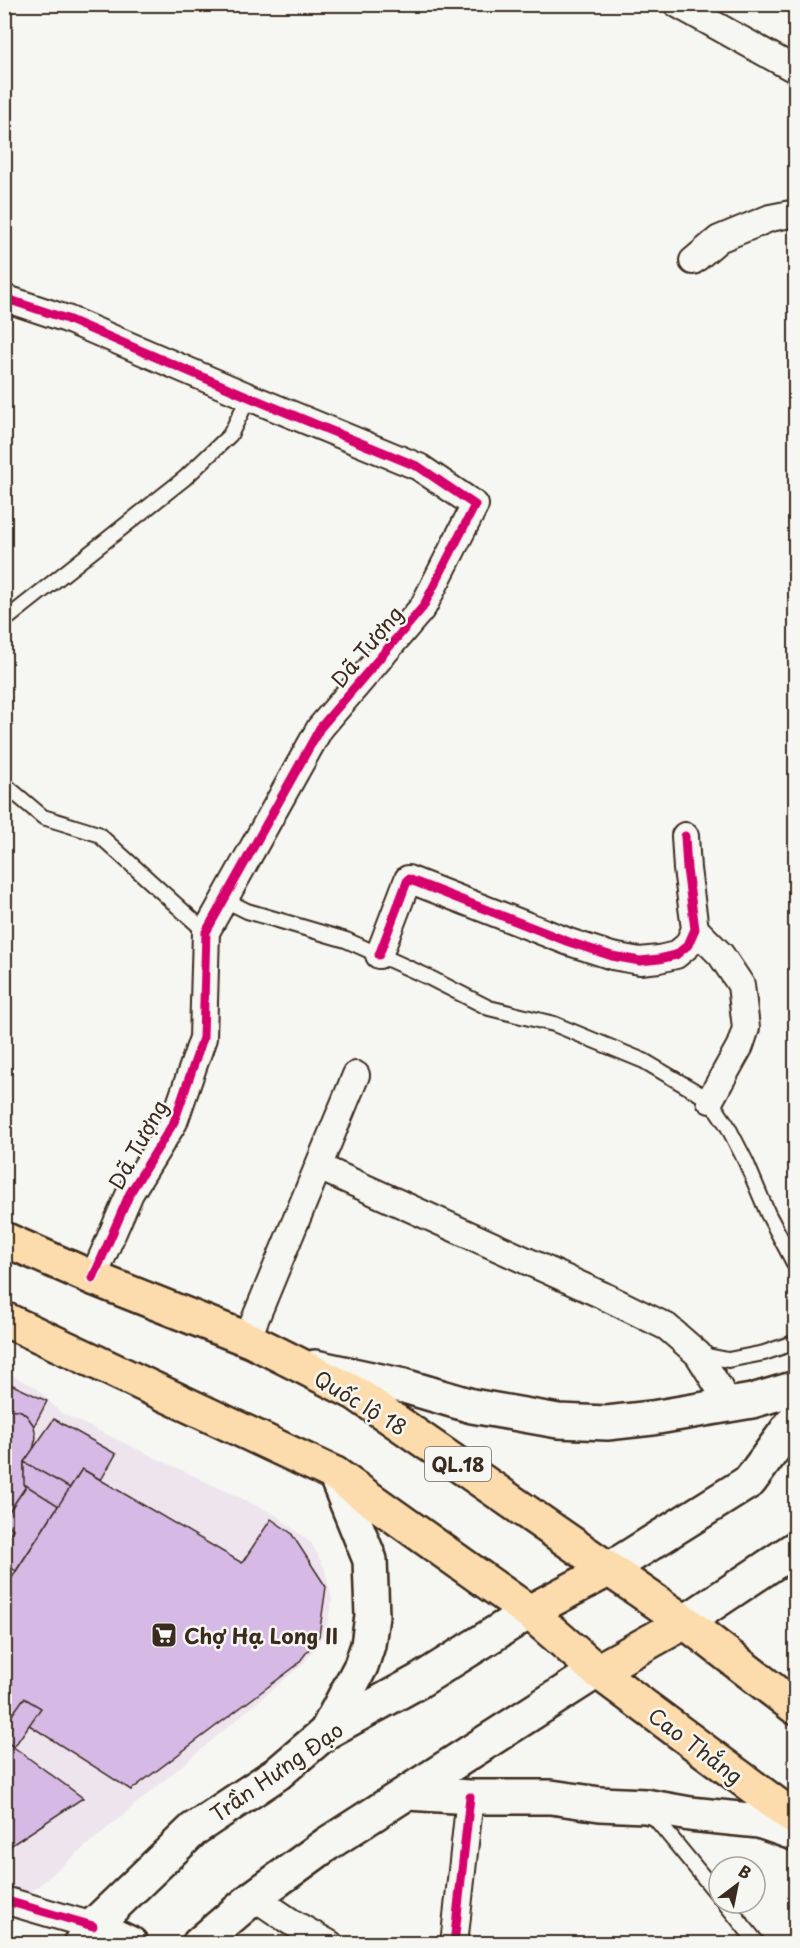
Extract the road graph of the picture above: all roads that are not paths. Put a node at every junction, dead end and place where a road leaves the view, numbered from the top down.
1 (677, 4) edge
2 (795, 70) edge
3 (795, 213) edge
4 (693, 261) dead end
5 (4, 298) edge
6 (249, 397) junction
7 (4, 621) edge
8 (4, 784) edge
9 (685, 836) dead end
10 (225, 900) junction
11 (695, 929) junction
12 (206, 932) junction
13 (379, 955) junction
14 (357, 1075) dead end
15 (710, 1100) junction
16 (319, 1167) junction
17 (4, 1239) edge
18 (795, 1267) edge
19 (93, 1278) junction
20 (4, 1319) edge
21 (247, 1339) junction
22 (795, 1342) edge
23 (698, 1354) junction
24 (296, 1363) junction
25 (795, 1388) edge
26 (729, 1404) junction
27 (795, 1418) edge
28 (334, 1474) junction
29 (795, 1548) edge
30 (608, 1570) junction
31 (529, 1612) junction
32 (685, 1622) junction
33 (597, 1671) junction
34 (795, 1708) edge
35 (326, 1732) junction
36 (408, 1793) junction
37 (470, 1797) junction
38 (645, 1806) junction
39 (795, 1819) edge
40 (795, 1834) edge
41 (707, 1881) edge
42 (254, 1896) junction
43 (4, 1900) edge
44 (735, 1915) edge
45 (86, 1935) edge
46 (131, 1944) edge
47 (199, 1944) edge
48 (330, 1944) edge
49 (454, 1944) edge
50 (758, 1944) edge

1 - 2 street
3 - 4 street
5 - 6 street, Dã Tượng
6 - 7 lane
6 - 10 street, Dã Tượng
8 - 12 lane
9 - 11 street
10 - 12 street, Dã Tượng
10 - 13 lane
11 - 13 street
11 - 15 street
12 - 19 street, Dã Tượng
13 - 15 lane
14 - 16 street
15 - 18 lane
16 - 21 street
16 - 23 street
17 - 19 main road, Quốc lộ 18 / QL.18
19 - 21 main road, Quốc lộ 18 / QL.18
20 - 28 main road
21 - 24 main road, Quốc lộ 18 / QL.18
22 - 23 lane
23 - 26 street
24 - 26 main road
24 - 30 main road, Quốc lộ 18 / QL.18
25 - 26 main road
27 - 30 main road
28 - 31 main road
28 - 35 main road
29 - 32 main road
30 - 31 main road
30 - 32 main road, Quốc lộ 18 / QL.18
31 - 33 main road
31 - 35 main road, Trần Hưng Đạo
32 - 33 main road
32 - 34 main road, QL.18
33 - 36 main road
33 - 39 main road, Cao Thắng
35 - 45 main road, Trần Hưng Đạo
36 - 37 main road
36 - 42 main road
37 - 38 main road
37 - 49 street
38 - 40 main road
38 - 41 lane
42 - 47 main road
42 - 48 street
43 - 45 street
44 - 50 lane
45 - 46 main road

